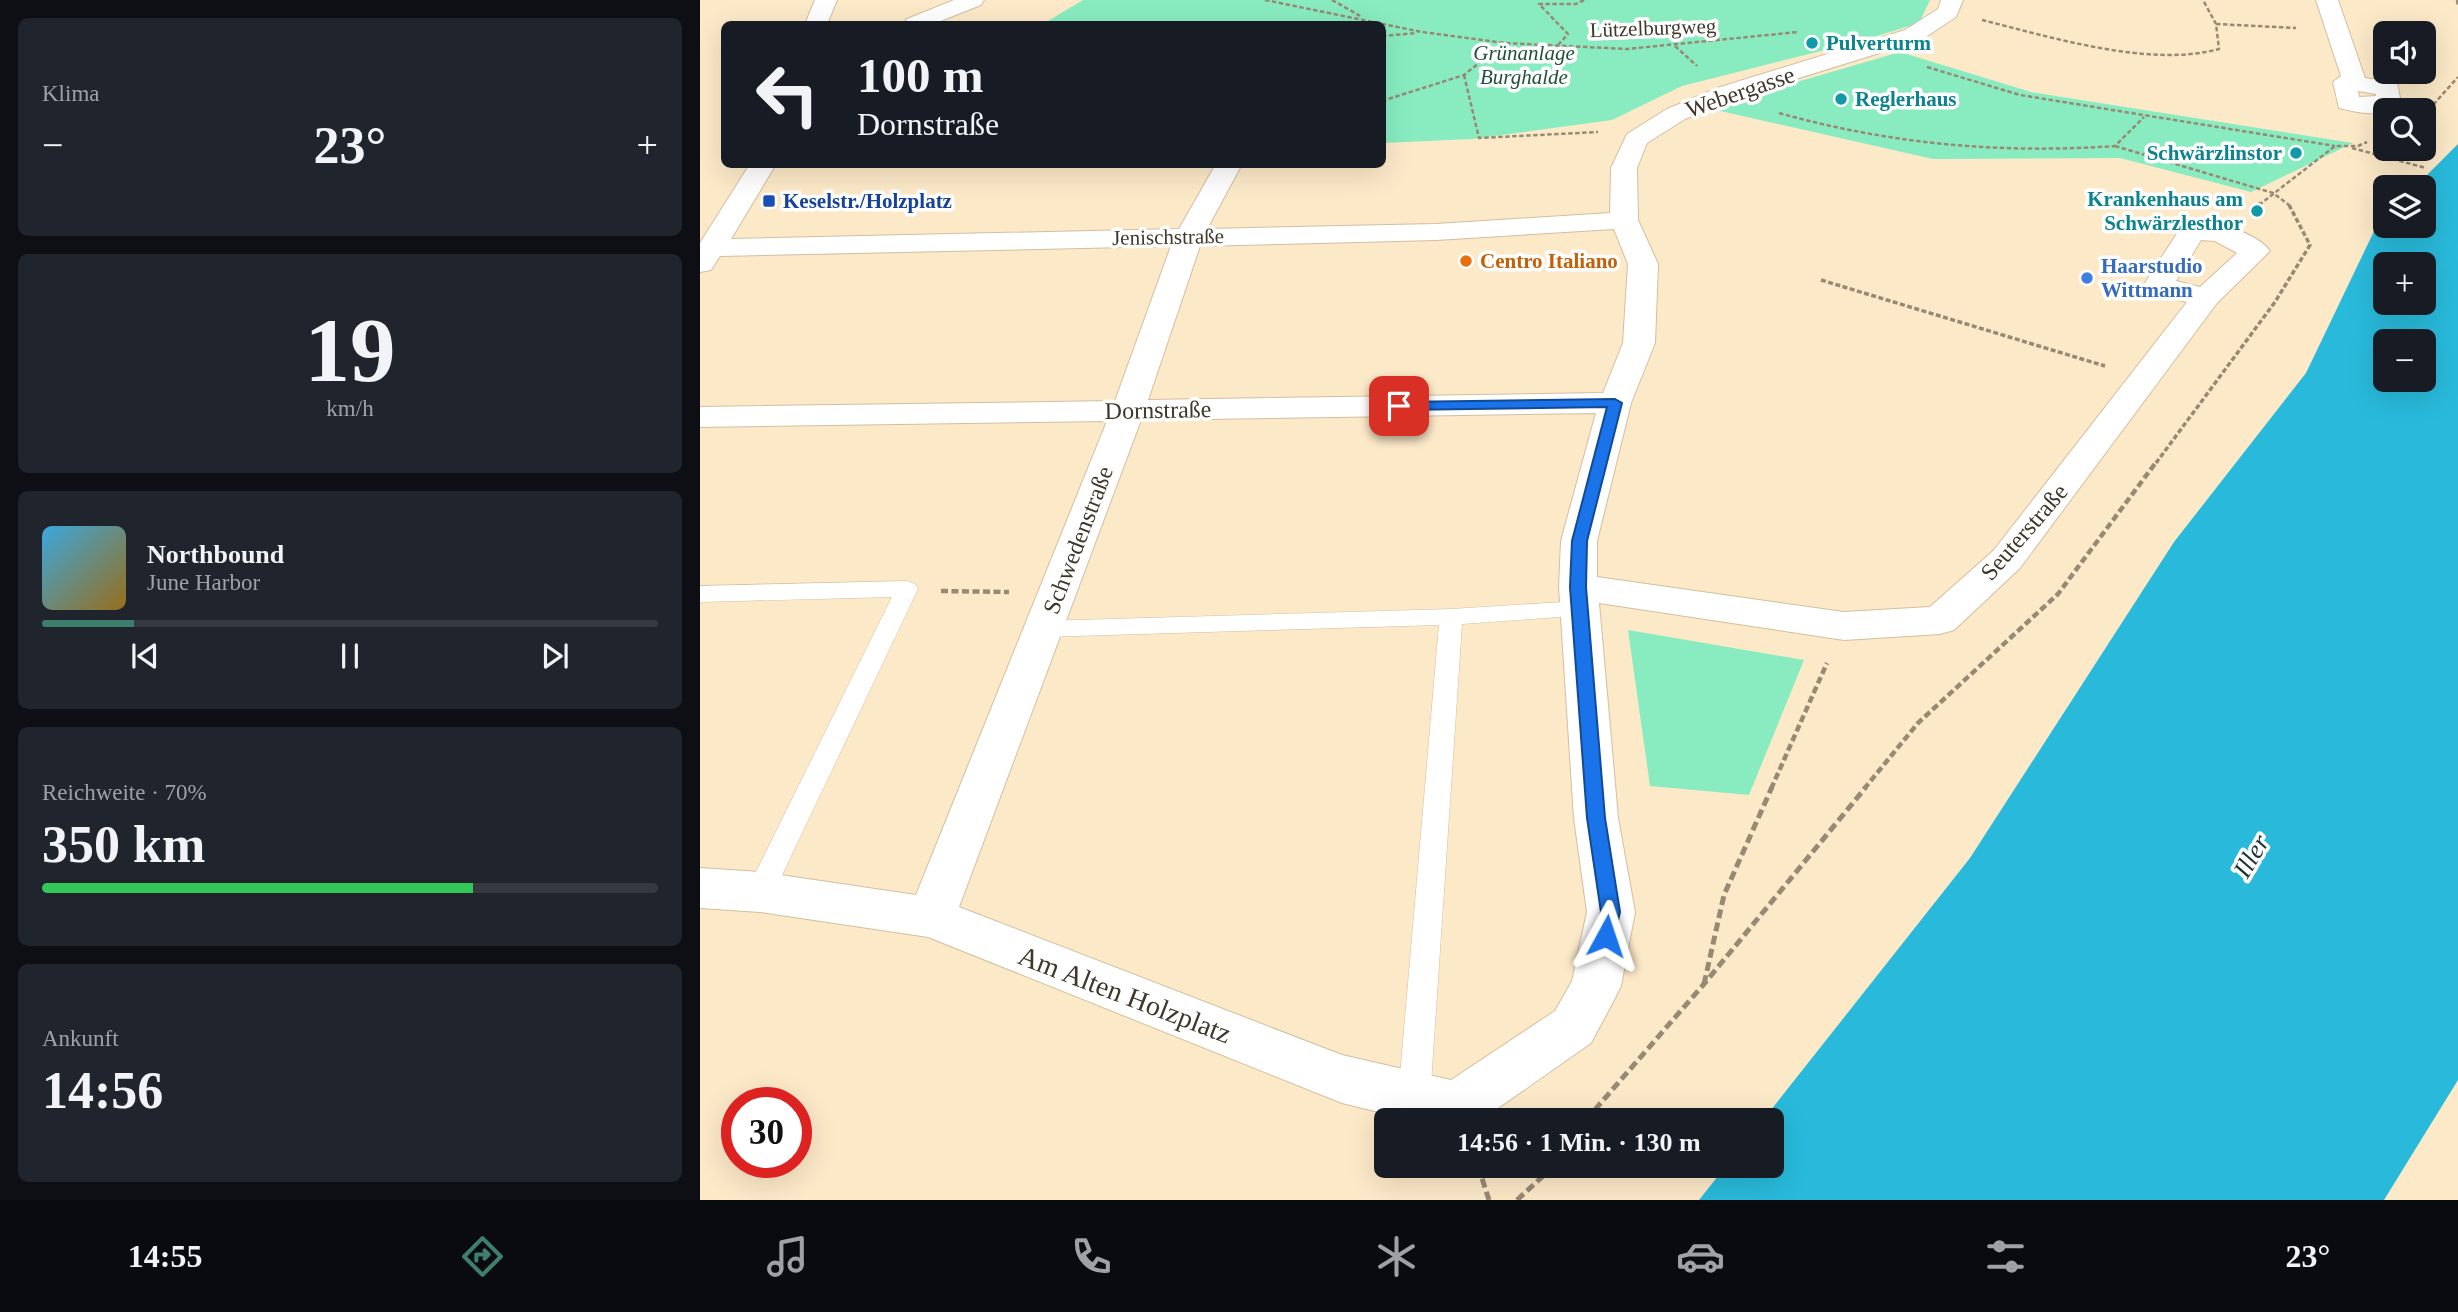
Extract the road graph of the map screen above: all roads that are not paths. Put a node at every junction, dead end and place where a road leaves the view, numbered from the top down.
1 (826, 0) edge
2 (973, 0) edge
3 (2326, 0) edge
4 (1950, 6) edge
5 (817, 21) edge
6 (922, 21) edge
7 (2355, 83) dead end
8 (760, 168) edge
9 (1227, 168) edge
10 (1624, 220) junction
11 (1189, 236) junction
12 (706, 253) edge
13 (2206, 297) junction
14 (1615, 403) junction
15 (1128, 410) junction
16 (700, 418) edge
17 (700, 594) edge
18 (1579, 598) junction
19 (1451, 617) junction
20 (1043, 629) junction
21 (700, 888) edge
22 (760, 892) junction
23 (931, 918) junction
24 (1414, 1098) junction

1 - 5 street
2 - 6 street
3 - 7 street
4 - 10 street, Webergasse
8 - 12 street
9 - 11 street, Schwedenstraße
10 - 11 street, Jenischstraße
10 - 14 street
11 - 12 street, Jenischstraße
11 - 15 street, Schwedenstraße
13 - 13 street, Seuterstraße
13 - 18 street, Seuterstraße
14 - 15 street, Dornstraße
14 - 18 street
15 - 16 street, Dornstraße
15 - 20 street, Schwedenstraße
17 - 22 lane
18 - 19 lane
18 - 24 street, Am Alten Holzplatz
19 - 20 lane
19 - 24 lane
20 - 23 street, Schwedenstraße
21 - 22 street, Am Alten Holzplatz
22 - 23 street, Am Alten Holzplatz
23 - 24 street, Am Alten Holzplatz

